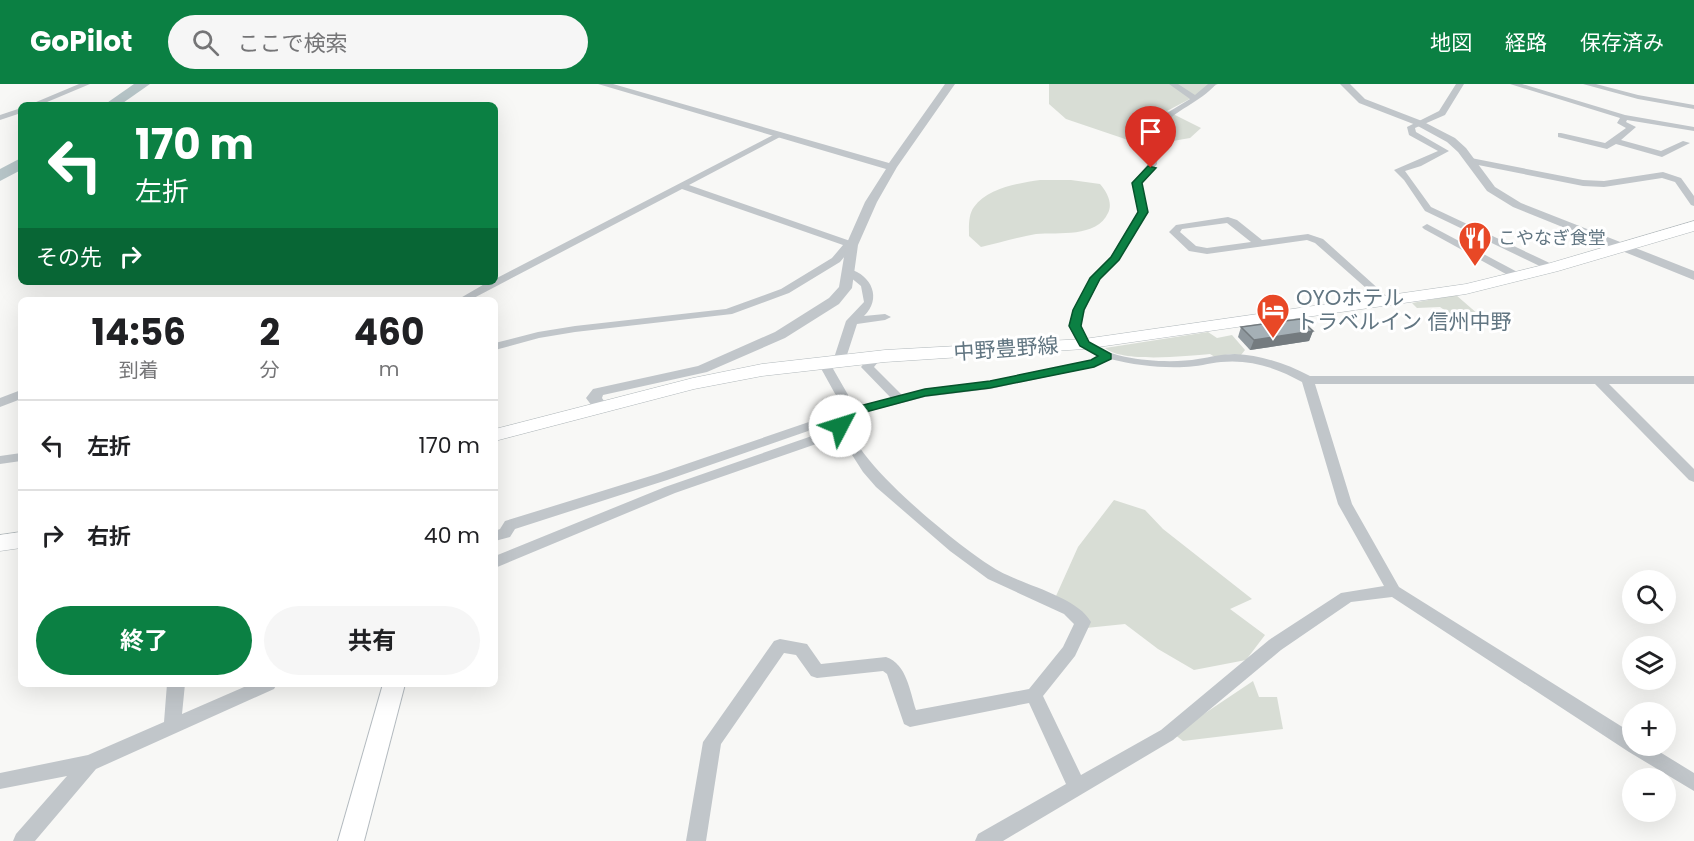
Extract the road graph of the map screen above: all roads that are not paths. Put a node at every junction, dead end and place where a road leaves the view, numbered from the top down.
1 (86, 84) edge
2 (603, 84) edge
3 (950, 84) edge
4 (1173, 84) edge
5 (1212, 84) edge
6 (1345, 84) edge
7 (1460, 84) edge
8 (1514, 84) edge
9 (1587, 84) edge
10 (1195, 99) junction
11 (41, 102) edge
12 (1694, 106) edge
13 (18, 111) edge
14 (1624, 117) junction
15 (0, 118) edge
16 (1419, 123) junction
17 (1694, 129) edge
18 (777, 135) junction
19 (1561, 135) dead end
20 (1616, 141) junction
21 (1686, 143) dead end
22 (1471, 161) junction
23 (892, 167) junction
24 (680, 185) junction
25 (1694, 203) edge
26 (1694, 226) edge
27 (1427, 227) dead end
28 (852, 244) junction
29 (1260, 244) junction
30 (1622, 248) junction
31 (1552, 268) junction
32 (849, 272) junction
33 (1694, 276) edge
34 (1519, 277) junction
35 (498, 281) edge
36 (490, 285) edge
37 (468, 297) edge
38 (1387, 301) junction
39 (885, 317) dead end
40 (852, 321) junction
41 (1084, 344) junction
42 (498, 346) edge
43 (1107, 356) junction
44 (876, 357) junction
45 (832, 362) junction
46 (1308, 380) junction
47 (1598, 380) junction
48 (1694, 380) edge
49 (18, 395) edge
50 (899, 399) junction
51 (0, 403) edge
52 (600, 407) junction
53 (844, 417) junction
54 (498, 434) edge
55 (18, 457) edge
56 (0, 460) edge
57 (1694, 477) edge
58 (498, 536) edge
59 (18, 540) edge
60 (0, 543) edge
61 (498, 561) edge
62 (1394, 591) junction
63 (176, 687) edge
64 (261, 687) edge
65 (393, 687) edge
66 (1034, 695) junction
67 (172, 728) junction
68 (1622, 736) edge
69 (1652, 756) edge
70 (90, 764) junction
71 (0, 781) edge
72 (1694, 783) edge
73 (1077, 787) junction
74 (23, 841) edge
75 (351, 841) edge
76 (696, 841) edge
77 (985, 841) edge

1 - 11 street
2 - 18 street
3 - 23 street
4 - 10 street
5 - 10 street
6 - 16 street
7 - 16 street
8 - 14 street
9 - 12 street
10 - 41 street
13 - 15 street
14 - 17 street
14 - 20 street
16 - 22 street
16 - 31 street
18 - 23 street
18 - 24 street
19 - 20 street
20 - 21 street
22 - 25 street
22 - 30 street
23 - 28 street
24 - 28 street
24 - 35 street
26 - 30 main road, 中野豊野線
27 - 34 street
28 - 32 street
28 - 42 street
29 - 29 street
29 - 38 street
30 - 31 main road, 中野豊野線
30 - 33 street
31 - 34 main road, 中野豊野線
32 - 40 street
32 - 52 street
34 - 38 main road, 中野豊野線
36 - 37 street
38 - 41 main road, 中野豊野線
39 - 40 street
40 - 45 street
41 - 43 street
41 - 44 main road, 中野豊野線
43 - 46 street
43 - 50 street
44 - 45 main road, 中野豊野線
44 - 50 street
45 - 52 main road, 中野豊野線
45 - 53 street
46 - 47 street
46 - 62 street
47 - 48 street
47 - 57 street
49 - 51 street
50 - 53 street
52 - 54 main road, 中野豊野線
53 - 58 street
53 - 61 street
53 - 66 street
55 - 56 street
59 - 60 main road
62 - 68 street
62 - 73 street
63 - 67 street
64 - 67 street
65 - 75 main road
66 - 73 street
66 - 76 street
67 - 70 street
69 - 72 street
70 - 71 street
70 - 74 street
73 - 77 street

